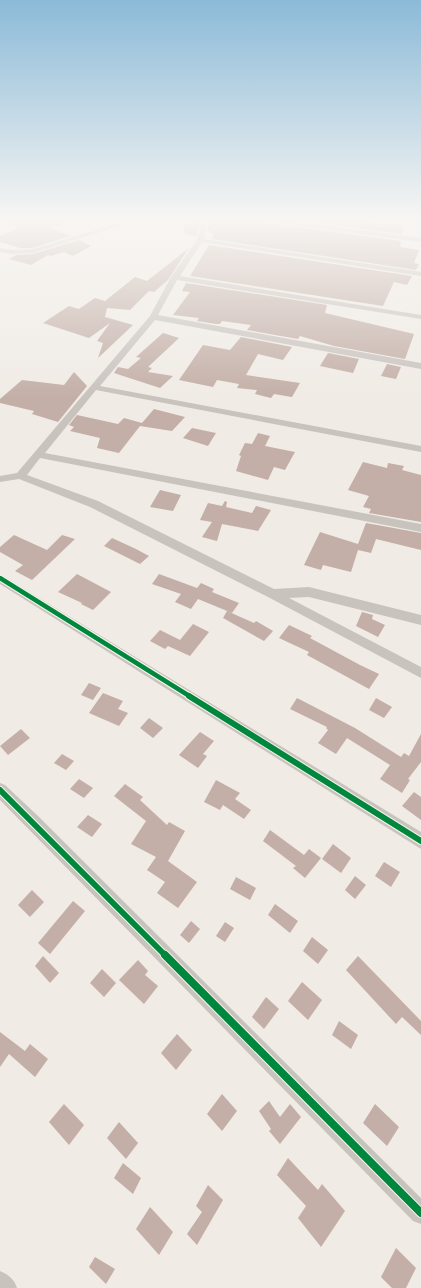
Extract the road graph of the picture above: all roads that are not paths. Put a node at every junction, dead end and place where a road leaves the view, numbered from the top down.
1 (174, 278) edge
2 (188, 278) edge
3 (153, 316) junction
4 (421, 317) edge
5 (421, 366) edge
6 (93, 387) junction
7 (421, 449) edge
8 (40, 455) junction
9 (20, 476) junction
10 (0, 479) edge
11 (421, 528) edge
12 (0, 578) edge
13 (272, 594) junction
14 (421, 620) edge
15 (421, 672) edge
16 (0, 790) edge
17 (421, 841) edge
18 (421, 1213) edge
19 (0, 1282) edge
20 (6, 1288) edge

1 - 3 street
2 - 4 street
3 - 5 street
3 - 6 street
6 - 7 street
6 - 8 street
8 - 9 street
8 - 11 street
9 - 10 street
9 - 13 street
12 - 17 street
13 - 14 street
13 - 15 street
16 - 18 street
19 - 20 street

